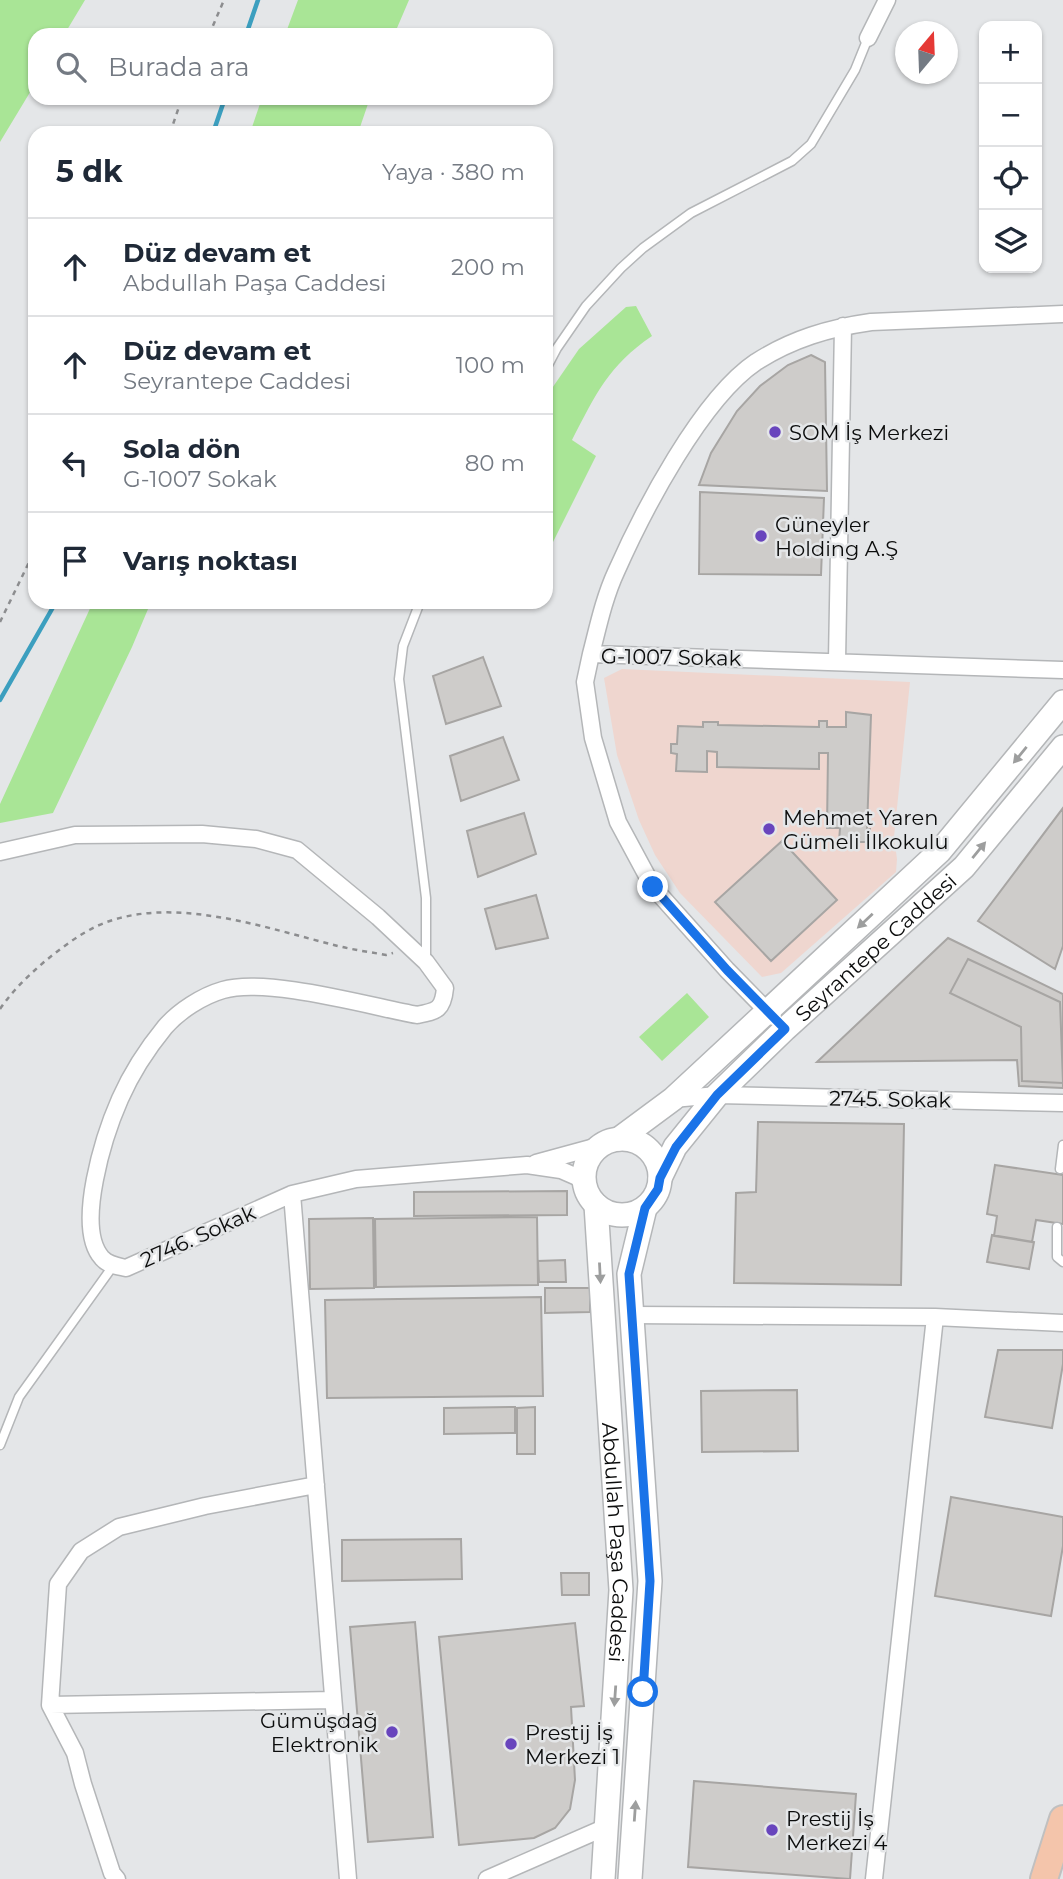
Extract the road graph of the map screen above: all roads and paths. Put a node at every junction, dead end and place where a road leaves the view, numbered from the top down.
1 (225, 0) edge
2 (887, 0) edge
3 (212, 28) edge
4 (868, 38) joint
5 (180, 105) edge
6 (172, 126) edge
7 (1063, 314) edge
8 (843, 326) junction
9 (553, 356) edge
10 (28, 564) edge
11 (417, 609) edge
12 (0, 622) edge
13 (592, 654) junction
14 (837, 662) junction
15 (1063, 670) edge
16 (1063, 702) edge
17 (1063, 747) edge
18 (0, 852) edge
19 (412, 950) junction
20 (426, 962) junction
21 (0, 1009) edge
22 (767, 1011) junction
23 (785, 1029) junction
24 (717, 1095) junction
25 (673, 1099) junction
26 (1063, 1102) edge
27 (611, 1142) junction
28 (1063, 1145) edge
29 (527, 1165) junction
30 (1060, 1169) dead end
31 (660, 1178) junction
32 (584, 1185) junction
33 (292, 1194) junction
34 (596, 1205) junction
35 (645, 1208) junction
36 (1057, 1227) dead end
37 (1063, 1262) edge
38 (113, 1266) junction
39 (631, 1315) junction
40 (935, 1317) junction
41 (1063, 1323) edge
42 (0, 1445) edge
43 (316, 1485) junction
44 (333, 1700) junction
45 (50, 1705) junction
46 (1063, 1819) edge
47 (606, 1827) junction
48 (1046, 1877) edge
49 (117, 1879) edge
50 (348, 1879) edge
51 (487, 1879) edge
52 (603, 1879) edge
53 (630, 1879) edge
54 (874, 1879) edge

1 - 3 path
2 - 4 street
4 - 9 lane
5 - 6 path
7 - 8 street
8 - 13 street
8 - 14 street
10 - 12 path
11 - 20 lane
13 - 14 street, G-1007 Sokak
13 - 22 street, G-1007 Sokak
14 - 15 street, G-1007 Sokak
16 -> 22 main road, Seyrantepe Caddesi
23 -> 17 main road, Seyrantepe Caddesi
18 - 19 street, 2746. Sokak
19 - 20 street, 2746. Sokak
19 - 21 path
20 - 38 street, 2746. Sokak
22 - 23 street, G-1007 Sokak
22 - 25 main road, Seyrantepe Caddesi
23 - 24 main road, Seyrantepe Caddesi
24 - 25 street, 2745. Sokak
24 - 26 street, 2745. Sokak
24 - 31 main road, Seyrantepe Caddesi
25 - 27 main road, Seyrantepe Caddesi
27 - 29 street
27 - 31 main road
27 - 32 main road
28 - 30 lane
29 - 32 street
29 - 33 street, 2746. Sokak
31 - 35 main road
32 - 34 main road
33 - 38 street, 2746. Sokak
33 - 43 street
34 - 35 main road
34 -> 47 main road, Abdullah Paşa Caddesi
35 - 39 main road, Abdullah Paşa Caddesi
36 - 37 lane
38 - 42 lane
39 - 40 street
53 -> 39 main road, Abdullah Paşa Caddesi
40 - 41 street
40 - 54 street
43 - 44 street
43 - 45 street
44 - 45 street
44 - 50 street
45 - 49 street
46 - 48 main road
47 - 51 street
47 - 52 main road, Abdullah Paşa Caddesi

